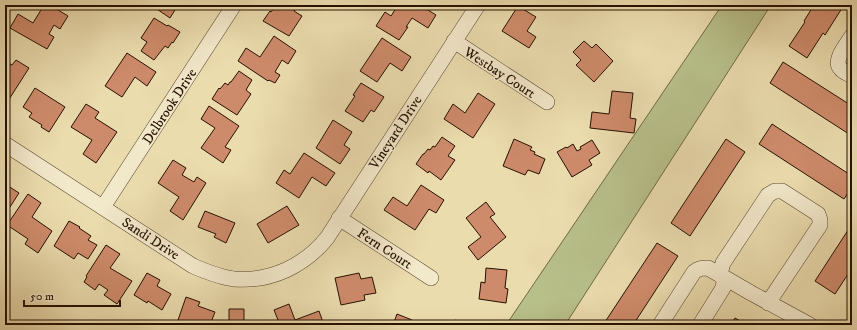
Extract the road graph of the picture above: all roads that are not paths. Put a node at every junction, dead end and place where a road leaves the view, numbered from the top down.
1 (234, 5) edge
2 (478, 5) edge
3 (852, 36) edge
4 (454, 41) junction
5 (852, 76) edge
6 (547, 102) dead end
7 (5, 144) edge
8 (103, 208) junction
9 (339, 218) junction
10 (309, 256) joint
11 (431, 278) dead end
12 (722, 282) junction
13 (768, 303) junction
14 (660, 325) edge
15 (700, 325) edge
16 (810, 325) edge

1 - 8 street, Delbrook Drive
2 - 4 street, Vineyard Drive
3 - 5 street
4 - 6 street, Westbay Court
4 - 9 street, Vineyard Drive
7 - 8 street, Sandi Drive
8 - 10 street, Sandi Drive
9 - 10 street, Vineyard Drive
9 - 11 street, Fern Court
12 - 13 street
12 - 13 street
12 - 14 street
12 - 15 street
13 - 16 street

